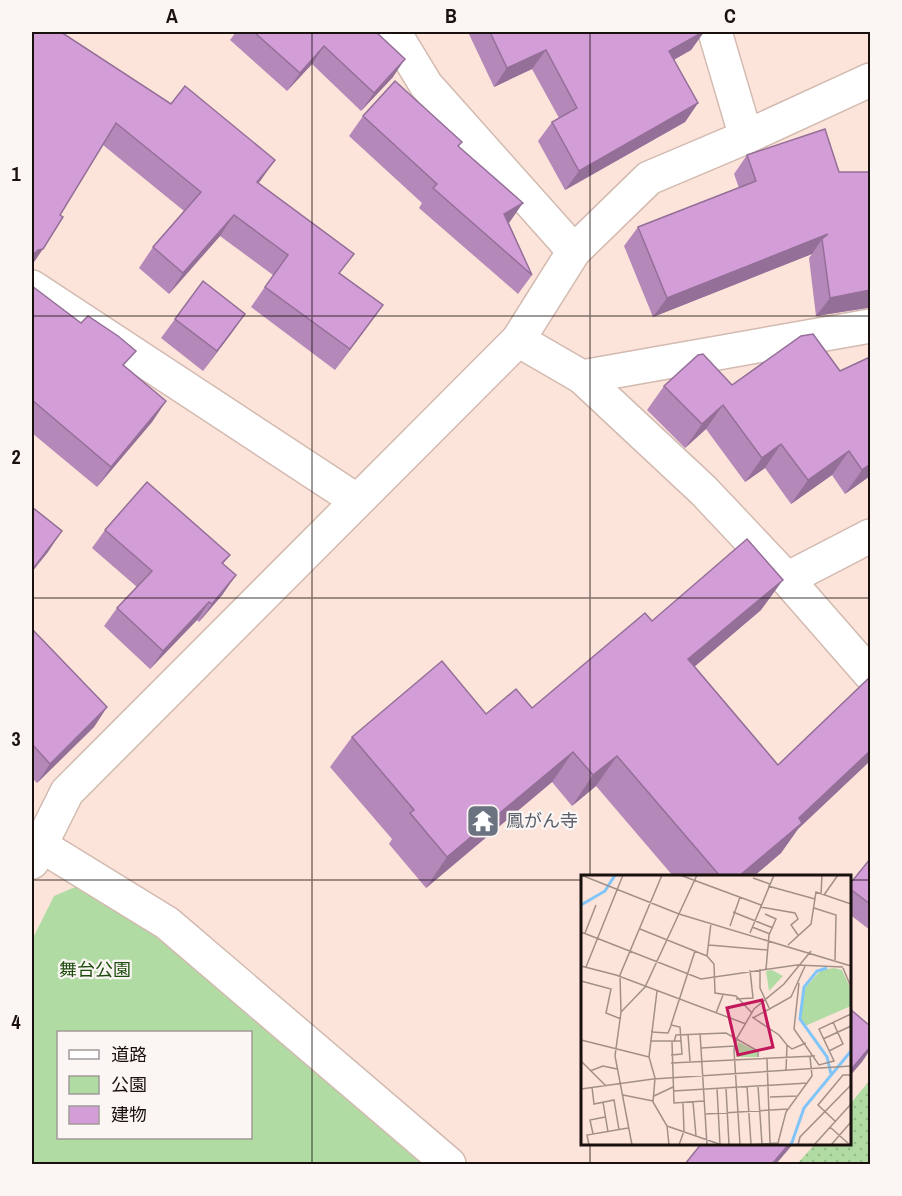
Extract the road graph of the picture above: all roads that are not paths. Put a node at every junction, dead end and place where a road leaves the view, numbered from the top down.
1 (394, 32) edge
2 (715, 32) edge
3 (870, 80) edge
4 (746, 137) junction
5 (574, 251) junction
6 (32, 287) edge
7 (870, 326) edge
8 (518, 340) junction
9 (582, 377) junction
10 (356, 500) junction
11 (870, 536) edge
12 (787, 579) junction
13 (870, 674) edge
14 (35, 850) edge
15 (449, 1164) edge

1 - 5 street
2 - 4 street
3 - 4 street
4 - 5 street
5 - 8 street
6 - 10 street
7 - 9 street
8 - 9 street
8 - 10 street
9 - 12 street
10 - 14 street
11 - 12 street
12 - 13 street
14 - 15 street

